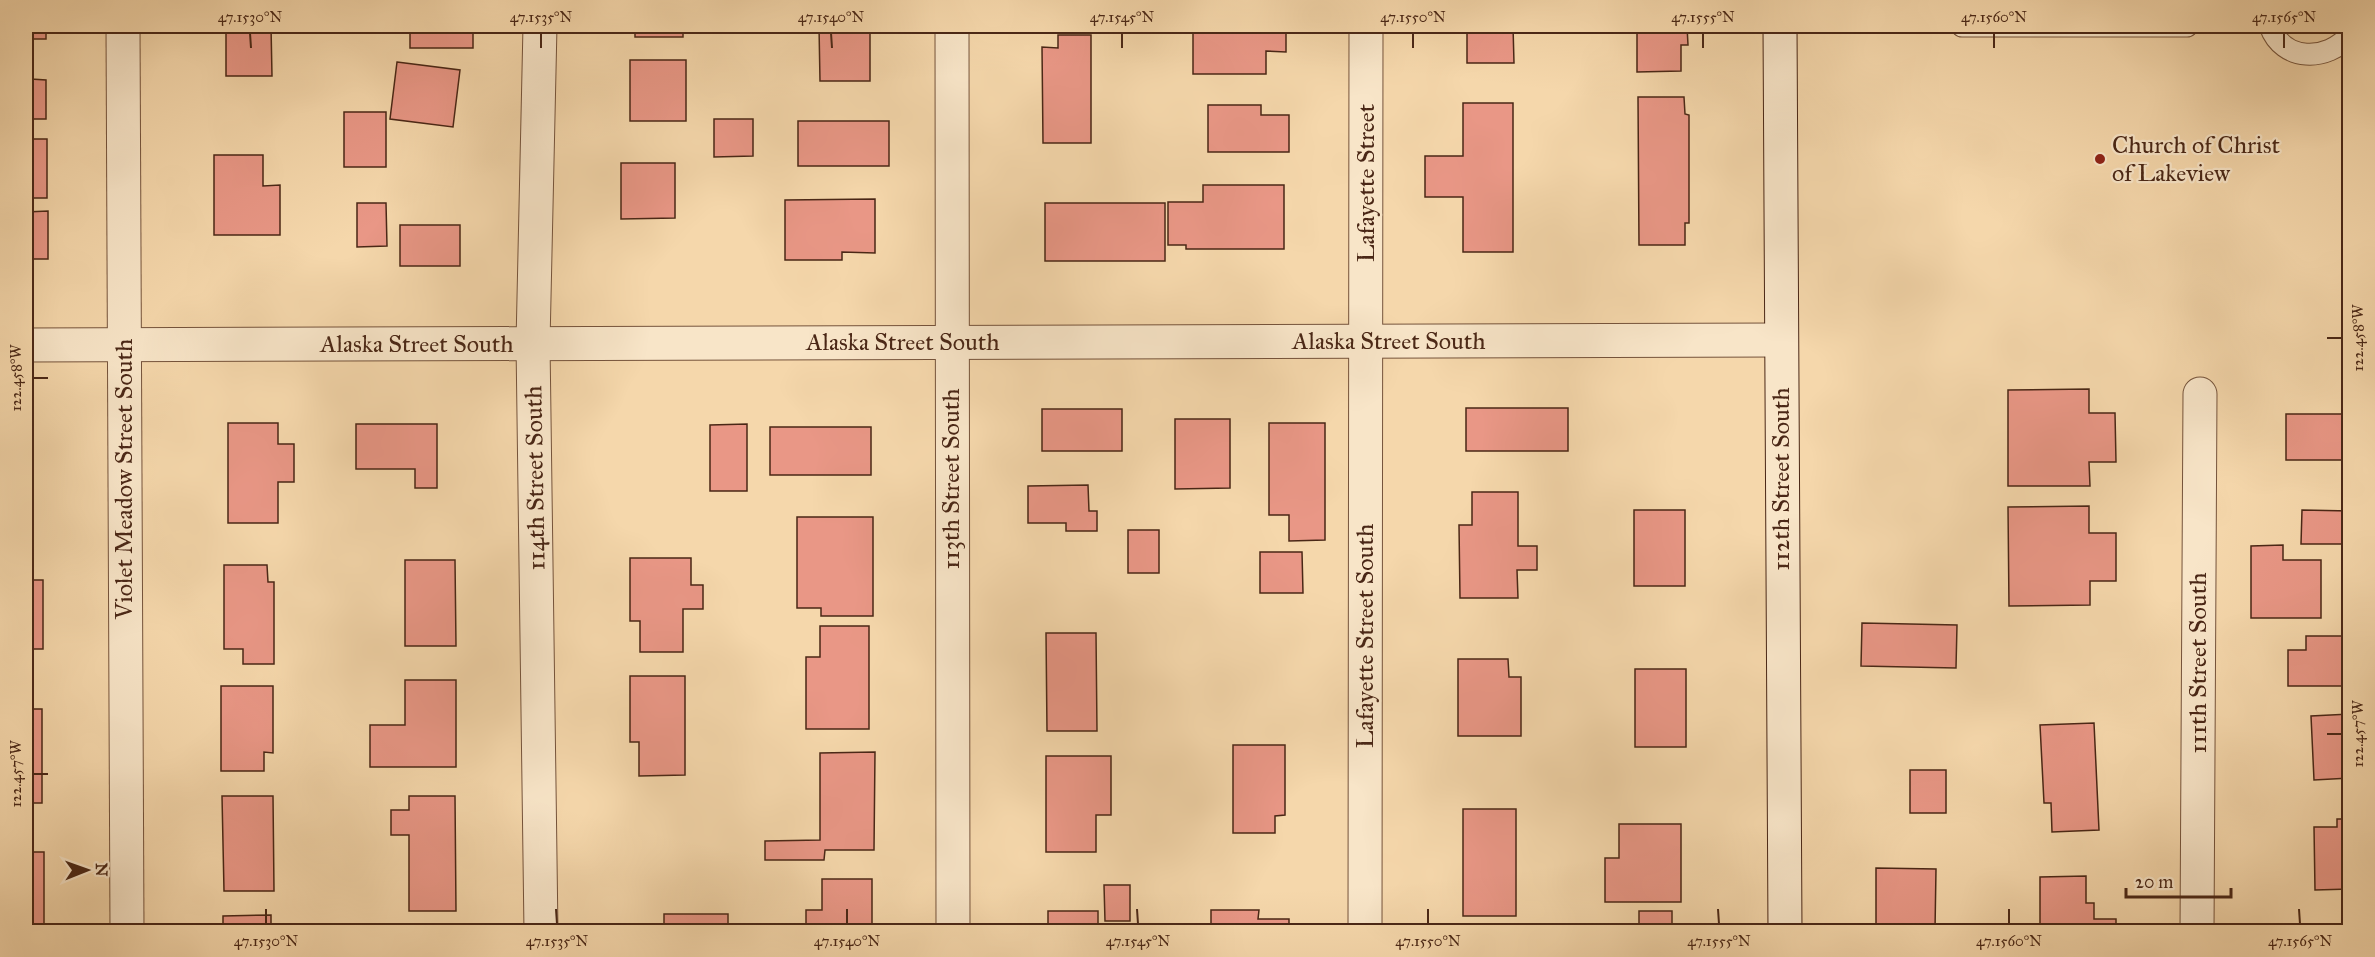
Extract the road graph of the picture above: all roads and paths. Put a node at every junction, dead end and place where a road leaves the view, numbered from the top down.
1 (123, 26) edge
2 (540, 26) edge
3 (952, 26) edge
4 (1366, 26) edge
5 (1780, 26) edge
6 (1962, 26) edge
7 (2187, 26) edge
8 (2270, 26) edge
9 (2349, 35) edge
10 (1780, 340) junction
11 (1365, 341) junction
12 (951, 342) junction
13 (533, 343) junction
14 (26, 345) edge
15 (123, 345) junction
16 (2200, 394) dead end
17 (127, 932) edge
18 (541, 932) edge
19 (953, 932) edge
20 (1365, 932) edge
21 (1785, 932) edge
22 (2197, 932) edge

1 - 15 street, Violet Meadow Street South
2 - 13 street, 114th Street South
3 - 12 street, 113th Street South
4 - 11 street, Lafayette Street
5 - 10 street, 112th Street South
6 - 7 lane
8 - 9 lane
10 - 11 street, Alaska Street South
10 - 21 street, 112th Street South
11 - 12 street, Alaska Street South
11 - 20 street, Lafayette Street South
12 - 13 street, Alaska Street South
12 - 19 street, 113th Street South
13 - 15 street, Alaska Street South
13 - 18 street, 114th Street South
14 - 15 street, Alaska Street South
15 - 17 street, Violet Meadow Street South
16 - 22 street, 111th Street South

